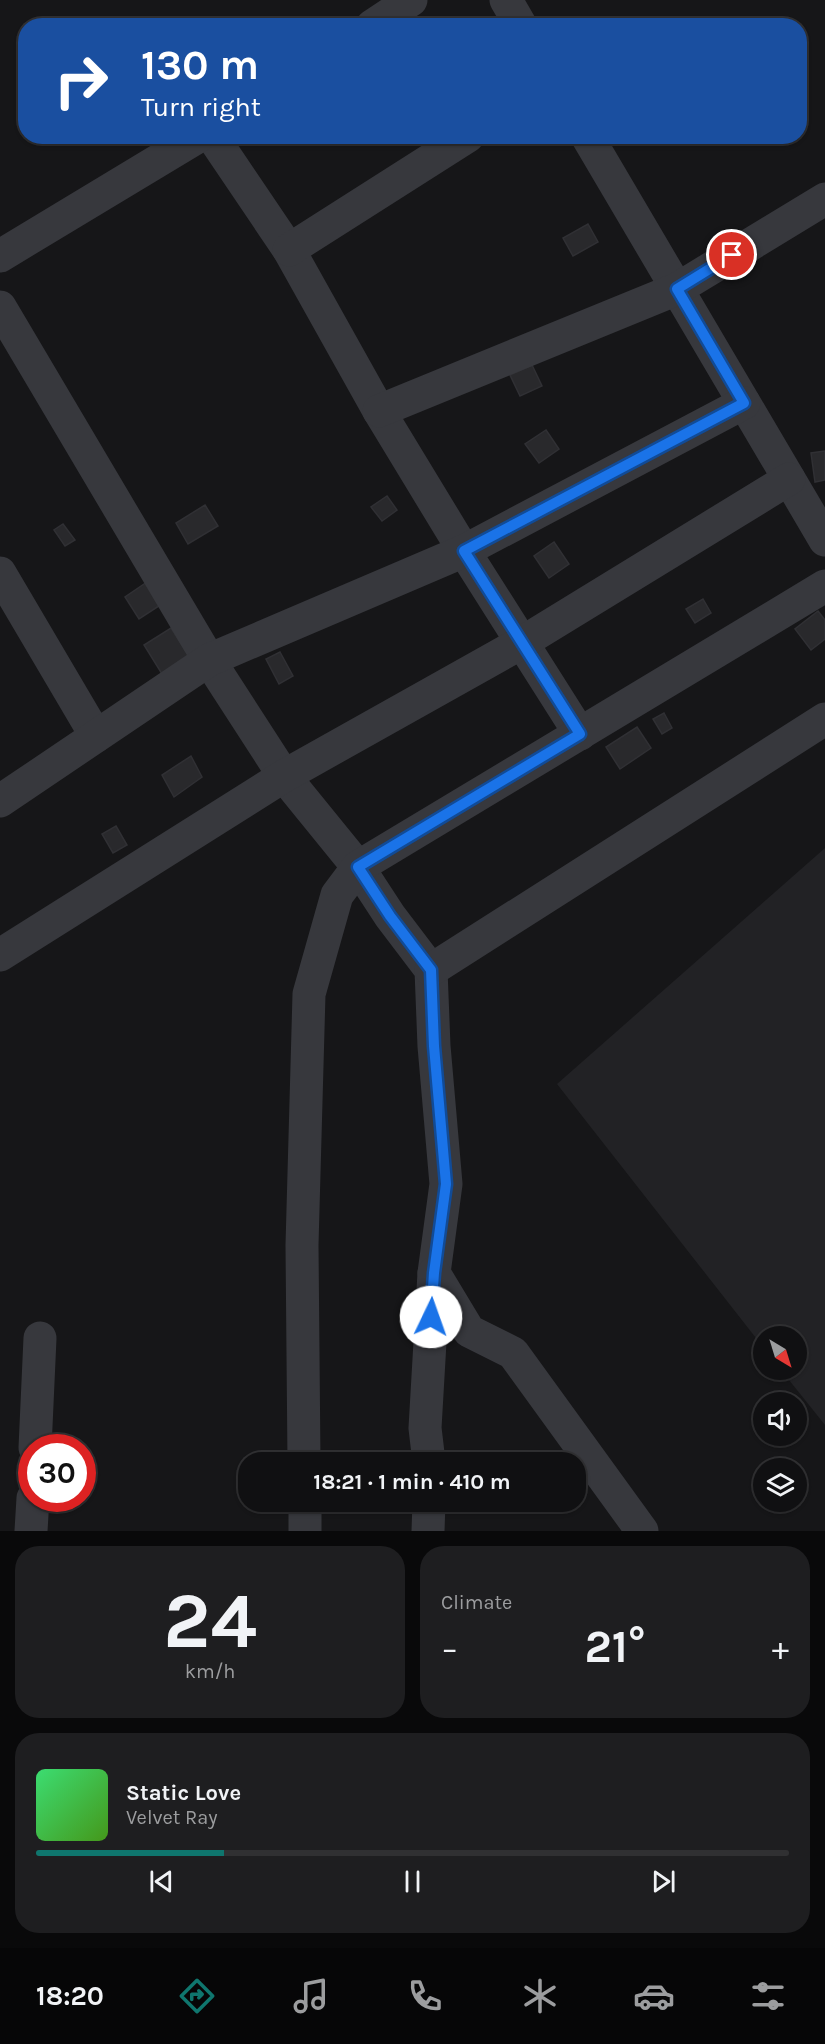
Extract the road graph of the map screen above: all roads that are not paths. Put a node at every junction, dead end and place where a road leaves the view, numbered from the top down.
1 (411, 0) edge
2 (506, 0) edge
3 (384, 18) edge
4 (516, 18) edge
5 (186, 144) edge
6 (217, 144) edge
7 (455, 144) edge
8 (591, 144) edge
9 (825, 199) edge
10 (289, 250) junction
11 (0, 256) edge
12 (677, 289) junction
13 (0, 307) edge
14 (744, 403) junction
15 (379, 411) junction
16 (789, 479) junction
17 (825, 540) edge
18 (464, 551) junction
19 (0, 573) edge
20 (825, 586) edge
21 (523, 642) junction
22 (209, 660) junction
23 (825, 719) edge
24 (580, 734) junction
25 (96, 736) junction
26 (284, 776) junction
27 (0, 801) edge
28 (358, 867) junction
29 (0, 955) edge
30 (431, 970) junction
31 (434, 1273) junction
32 (40, 1338) dead end
33 (36, 1434) edge
34 (304, 1452) edge
35 (428, 1452) edge
36 (32, 1512) edge
37 (305, 1512) edge
38 (429, 1512) edge
39 (31, 1531) edge
40 (305, 1531) edge
41 (428, 1531) edge
42 (642, 1531) edge

1 - 3 street
2 - 4 street
5 - 11 street
6 - 10 street
7 - 10 street
8 - 12 street
9 - 12 street
10 - 15 street
12 - 14 street
12 - 15 street
13 - 22 street
14 - 16 street
14 - 18 street
15 - 18 street
16 - 17 street
16 - 21 street
18 - 21 street
18 - 22 street
19 - 25 street
20 - 24 street
21 - 24 street
21 - 26 street
22 - 25 street
22 - 26 street
23 - 30 street
24 - 28 street
25 - 27 street
26 - 28 street
26 - 29 street
28 - 30 street
28 - 34 street
30 - 31 street
31 - 35 street
31 - 42 street
32 - 33 street
36 - 39 street
37 - 40 street
38 - 41 street

